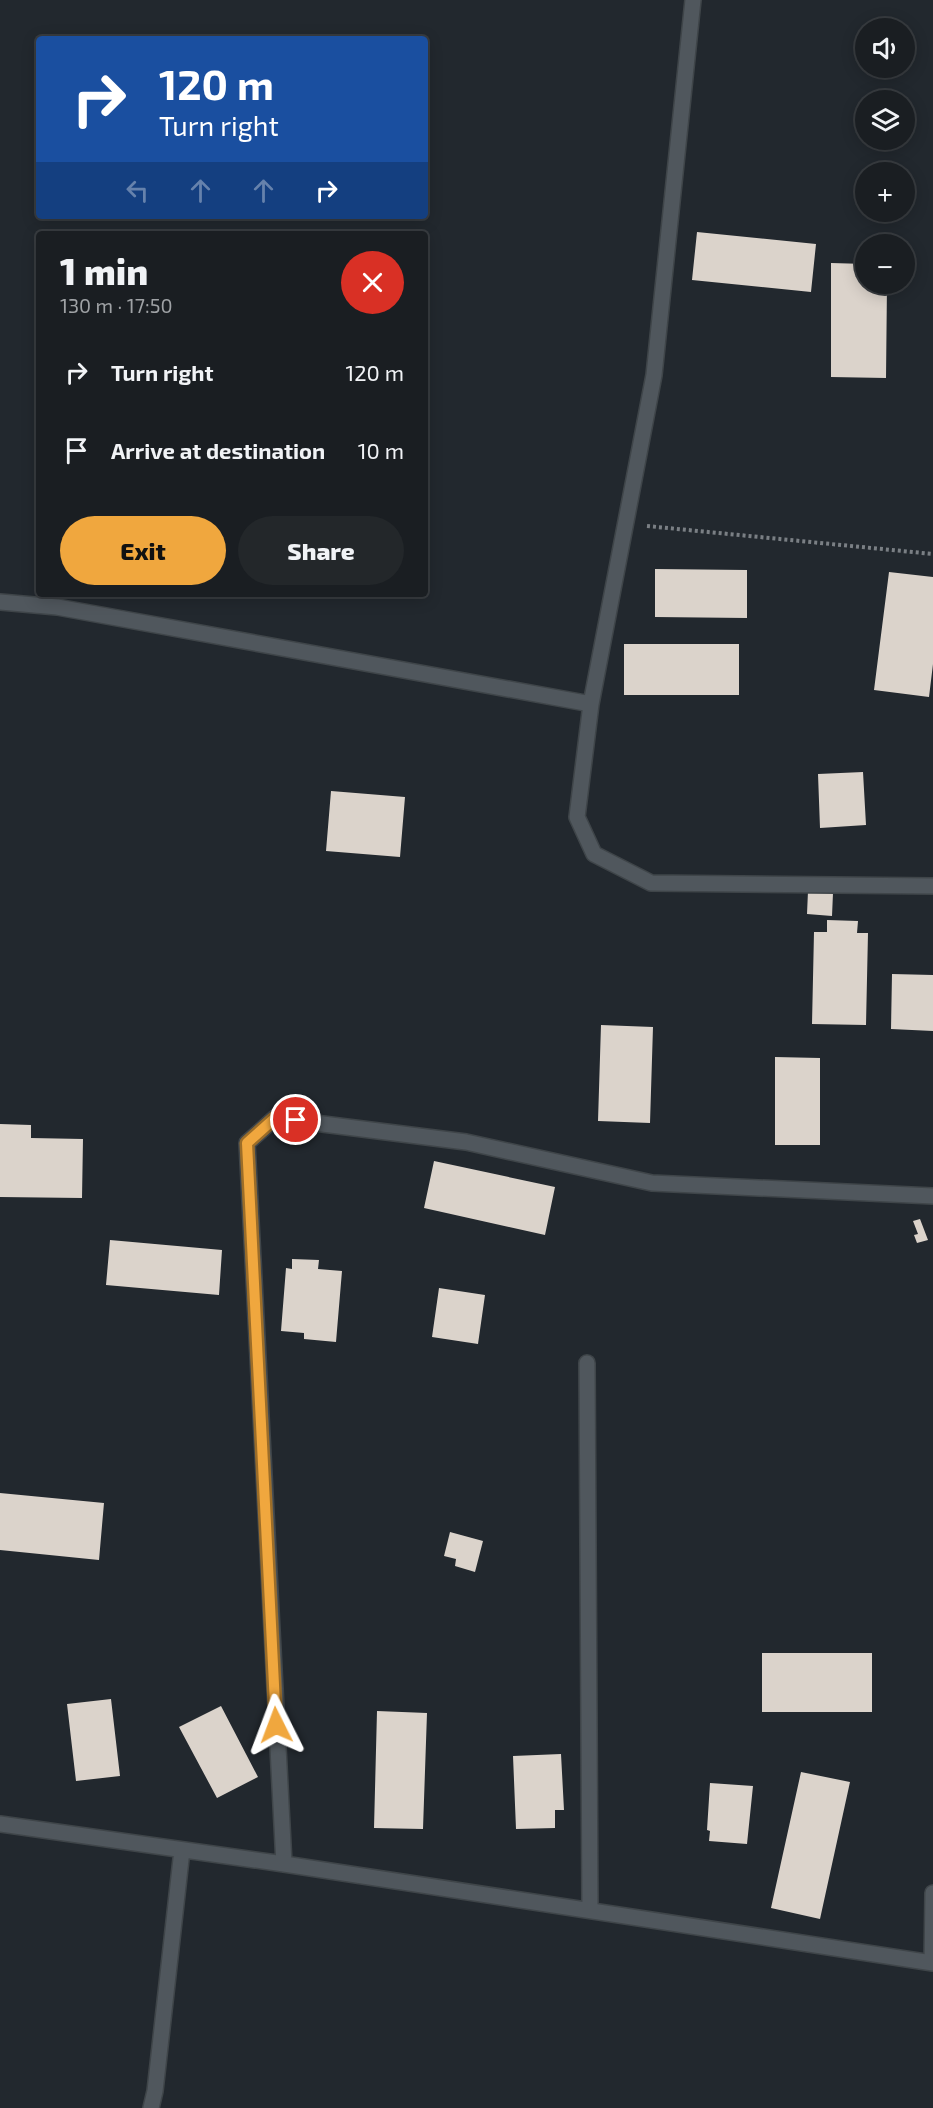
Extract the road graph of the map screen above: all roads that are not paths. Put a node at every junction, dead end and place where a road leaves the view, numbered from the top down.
1 (693, 0) edge
2 (0, 602) edge
3 (591, 704) junction
4 (933, 886) edge
5 (933, 1196) edge
6 (587, 1363) dead end
7 (0, 1824) edge
8 (182, 1850) junction
9 (284, 1864) junction
10 (933, 1893) edge
11 (590, 1910) junction
12 (932, 1963) edge
13 (151, 2108) edge

1 - 3 street
2 - 3 street
3 - 4 street
5 - 9 street
6 - 11 street
7 - 8 street
8 - 9 street
8 - 13 street
9 - 11 street
10 - 12 street
11 - 12 street

